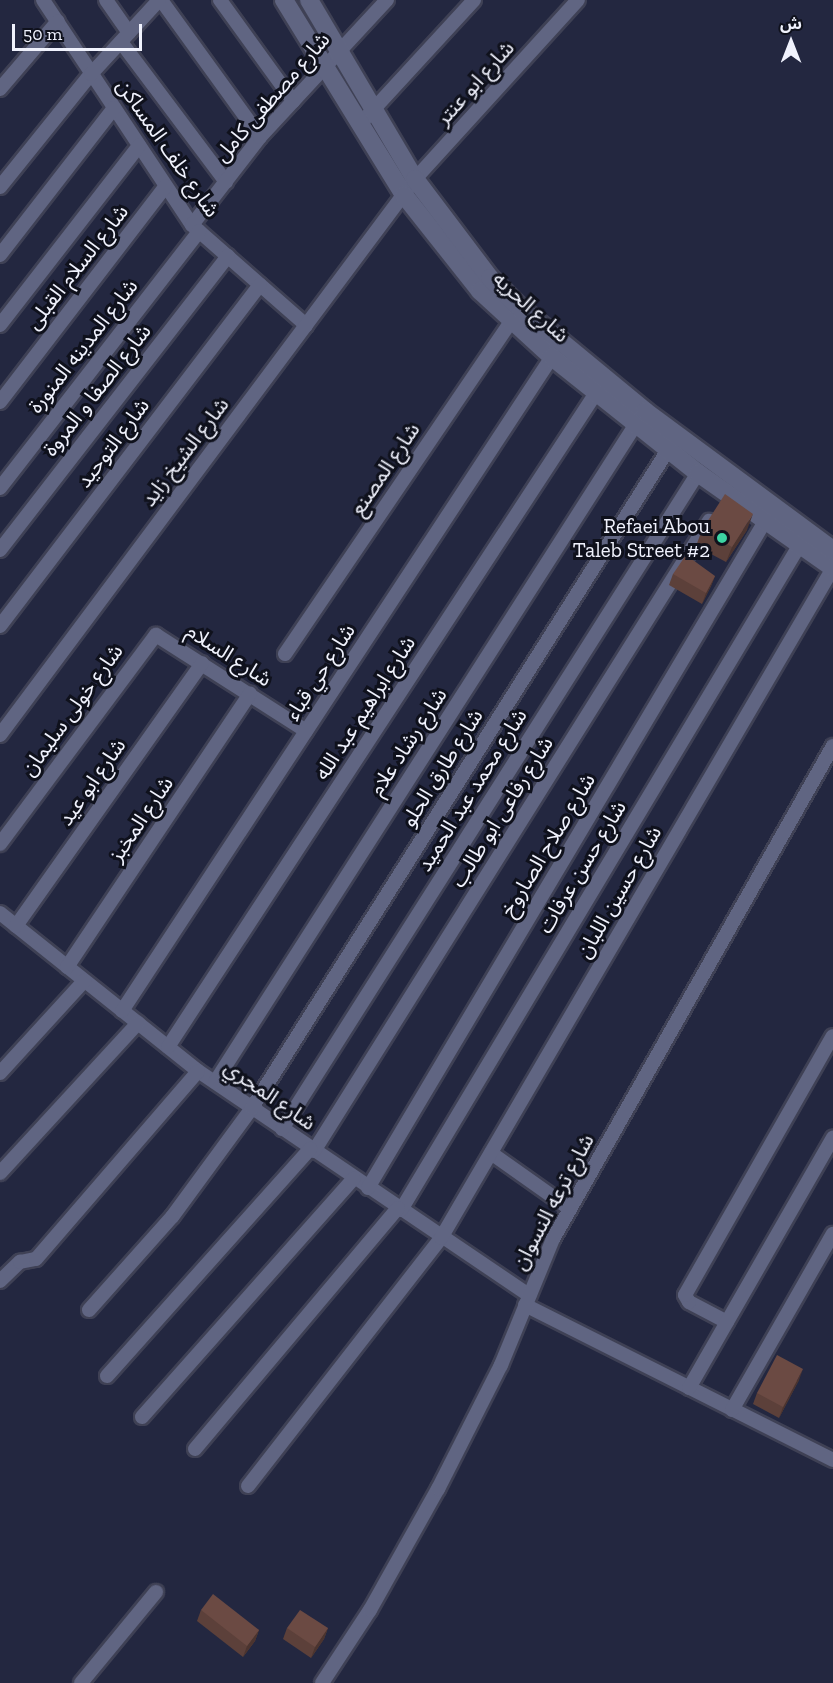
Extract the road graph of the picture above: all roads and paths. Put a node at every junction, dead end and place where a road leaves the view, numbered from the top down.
1 (43, 0) edge
2 (106, 0) edge
3 (160, 0) edge
4 (220, 0) edge
5 (284, 0) edge
6 (309, 0) edge
7 (387, 0) edge
8 (474, 0) edge
9 (578, 0) edge
10 (58, 21) junction
11 (125, 38) junction
12 (339, 52) junction
13 (325, 66) junction
14 (91, 74) junction
15 (0, 89) edge
16 (293, 101) junction
17 (114, 108) junction
18 (374, 109) junction
19 (361, 123) junction
20 (260, 137) junction
21 (140, 147) junction
22 (415, 179) junction
23 (226, 182) junction
24 (166, 186) junction
25 (0, 187) edge
26 (404, 195) junction
27 (196, 228) junction
28 (0, 255) edge
29 (228, 256) junction
30 (260, 285) junction
31 (515, 314) junction
32 (0, 325) edge
33 (306, 325) junction
34 (552, 357) junction
35 (597, 393) junction
36 (0, 402) edge
37 (636, 424) junction
38 (668, 450) junction
39 (698, 473) junction
40 (0, 488) edge
41 (726, 494) junction
42 (764, 523) junction
43 (799, 546) junction
44 (0, 550) edge
45 (833, 550) edge
46 (833, 568) edge
47 (0, 626) edge
48 (160, 635) joint
49 (285, 654) dead end
50 (202, 663) junction
51 (250, 694) junction
52 (306, 731) junction
53 (0, 735) edge
54 (833, 746) edge
55 (0, 844) edge
56 (0, 913) edge
57 (16, 926) junction
58 (67, 967) junction
59 (84, 981) junction
60 (122, 1011) junction
61 (138, 1023) junction
62 (833, 1036) edge
63 (168, 1047) junction
64 (198, 1071) junction
65 (0, 1073) edge
66 (215, 1082) junction
67 (252, 1108) junction
68 (282, 1129) junction
69 (833, 1137) edge
70 (312, 1150) junction
71 (491, 1153) junction
72 (0, 1173) edge
73 (354, 1178) junction
74 (368, 1188) junction
75 (399, 1209) junction
76 (570, 1209) junction
77 (833, 1234) edge
78 (441, 1238) junction
79 (0, 1281) edge
80 (527, 1300) junction
81 (89, 1310) dead end
82 (727, 1322) junction
83 (107, 1376) dead end
84 (689, 1388) junction
85 (732, 1410) junction
86 (142, 1417) dead end
87 (195, 1449) dead end
88 (832, 1456) edge
89 (248, 1486) dead end
90 (156, 1592) dead end
91 (81, 1683) edge
92 (322, 1683) edge

1 - 10 street, شارع خلف المساكن
2 - 11 street
3 - 11 street
3 - 20 street
4 - 16 street
5 - 13 main road, شارع الحريه
6 - 12 main road, شارع الحريه
7 - 12 street, شارع مصطفى كامل
8 - 18 street
9 - 22 street, شارع ابو عنتر
10 - 14 street, شارع خلف المساكن
10 - 15 street
11 - 14 street
11 - 23 street
12 - 13 street, شارع مصطفى كامل
12 - 18 main road, شارع الحريه
13 - 16 street, شارع مصطفى كامل
13 - 19 main road, شارع الحريه
14 - 17 street, شارع خلف المساكن
14 - 25 street
16 - 20 street, شارع مصطفى كامل
17 - 21 street, شارع خلف المساكن
17 - 28 street
18 - 19 street
18 - 22 main road, شارع الحريه
19 - 26 main road, شارع الحريه
20 - 23 street, شارع مصطفى كامل
21 - 24 street, شارع خلف المساكن
21 - 32 street
22 - 26 street, شارع ابو عنتر
22 - 31 main road, شارع الحريه
23 - 27 street, شارع مصطفى كامل
24 - 27 street, شارع خلف المساكن
24 - 36 street, شارع السلام القبلى
26 - 31 main road, شارع الحريه
26 - 33 street, شارع الشيخ زايد
27 - 29 street, شارع خلف المساكن
27 - 40 street, شارع المدينه المنورة
29 - 30 street, شارع خلف المساكن
29 - 44 street, شارع الصفا و المروة
30 - 33 street, شارع خلف المساكن
30 - 47 street, شارع التوحيد
31 - 34 main road, شارع الحريه
31 - 45 main road, شارع الحريه
31 - 49 street, شارع المصنع
33 - 53 street, شارع الشيخ زايد
34 - 35 main road, شارع الحريه
34 - 52 street, شارع حي قباء
35 - 37 main road, شارع الحريه
35 - 63 street, شارع ابراهيم عبد الله
37 - 38 main road, شارع الحريه
37 - 66 street, شارع رشاد علام
38 - 39 main road, شارع الحريه
38 - 67 street, شارع طارق الحلو
39 - 41 main road, شارع الحريه
39 - 68 street, شارع محمد عبد الحميد
41 - 42 main road, شارع الحريه
41 - 70 street, شارع رفاعى ابو طالب
42 - 43 main road, شارع الحريه
42 - 74 street, شارع صلاح الصاروخ
43 - 46 main road, شارع الحريه
43 - 75 street, شارع حسن عرفات
46 - 71 street, شارع حسين اللبان
48 - 50 street, شارع السلام
48 - 55 street, شارع خولى سليمان
50 - 51 street, شارع السلام
50 - 57 street, شارع ابو عيد
51 - 52 street, شارع السلام
51 - 58 street, شارع المخبز
52 - 60 street, شارع حي قباء
54 - 76 street, شارع ترعه النسوان
56 - 57 street, شارع المجري
57 - 58 street, شارع المجري
58 - 59 street, شارع المجري
59 - 60 street, شارع المجري
59 - 65 street
60 - 61 street, شارع المجري
61 - 63 street, شارع المجري
61 - 72 street
62 - 82 street
63 - 64 street, شارع المجري
64 - 66 street, شارع المجري
64 - 79 street
66 - 67 street, شارع المجري
67 - 68 street, شارع المجري
67 - 81 street, شارع طارق الحلو
68 - 70 street, شارع المجري
69 - 82 street
70 - 73 street, شارع المجري
70 - 83 street, شارع رفاعى ابو طالب
71 - 76 street
71 - 78 street, شارع حسين اللبان
73 - 74 street, شارع المجري
73 - 86 street
74 - 75 street, شارع المجري
75 - 78 street, شارع المجري
75 - 87 street, شارع حسن عرفات
76 - 80 street, شارع ترعه النسوان
77 - 85 street
78 - 80 street, شارع المجري
78 - 89 street, شارع حسين اللبان
80 - 84 street, شارع المجري
80 - 92 street, شارع ترعه النسوان
82 - 84 street
84 - 85 street, شارع المجري
85 - 88 street, شارع المجري
90 - 91 street

